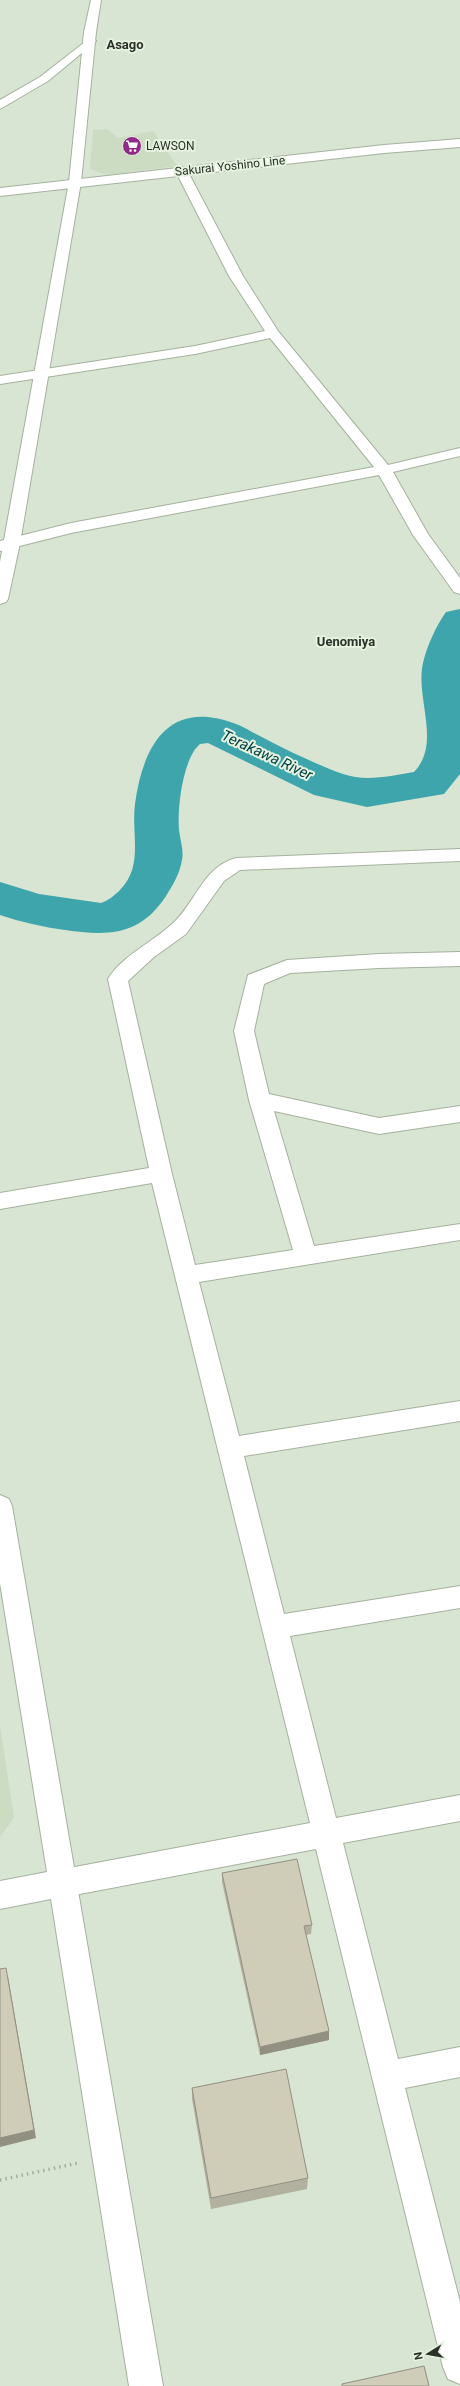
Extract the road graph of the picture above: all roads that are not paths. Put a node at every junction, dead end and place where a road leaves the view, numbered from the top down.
1 (96, 0) edge
2 (90, 41) junction
3 (0, 105) edge
4 (460, 143) edge
5 (182, 172) junction
6 (75, 182) junction
7 (0, 192) edge
8 (273, 333) junction
9 (42, 372) junction
10 (0, 380) edge
11 (460, 452) edge
12 (384, 470) junction
13 (6, 544) edge
14 (460, 589) edge
15 (0, 599) edge
16 (460, 855) edge
17 (460, 959) edge
18 (260, 1100) junction
19 (460, 1114) edge
20 (161, 1174) junction
21 (0, 1201) edge
22 (460, 1232) edge
23 (306, 1256) junction
24 (186, 1275) junction
25 (460, 1411) edge
26 (229, 1448) junction
27 (0, 1506) edge
28 (460, 1597) edge
29 (274, 1627) junction
30 (460, 1808) edge
31 (326, 1834) junction
32 (64, 1883) junction
33 (0, 1896) edge
34 (460, 2062) edge
35 (387, 2076) junction
36 (458, 2348) edge
37 (146, 2386) edge

1 - 2 street
2 - 3 street
2 - 6 street
4 - 5 street, Sakurai Yoshino Line
5 - 6 street, Sakurai Yoshino Line
5 - 8 street
6 - 7 street, Sakurai Yoshino Line
6 - 9 street
8 - 9 street
8 - 12 street
9 - 10 street
9 - 13 street
11 - 12 street
12 - 13 street
12 - 14 street
13 - 15 street
16 - 20 street
17 - 18 street
18 - 19 street
18 - 23 street
20 - 21 street
20 - 24 street
22 - 23 street
23 - 24 street
24 - 26 street
25 - 26 street
26 - 29 street
27 - 32 street
28 - 29 street
29 - 31 street
30 - 31 street
31 - 32 street
31 - 35 street
32 - 33 street
32 - 37 street
34 - 35 street
35 - 36 street

